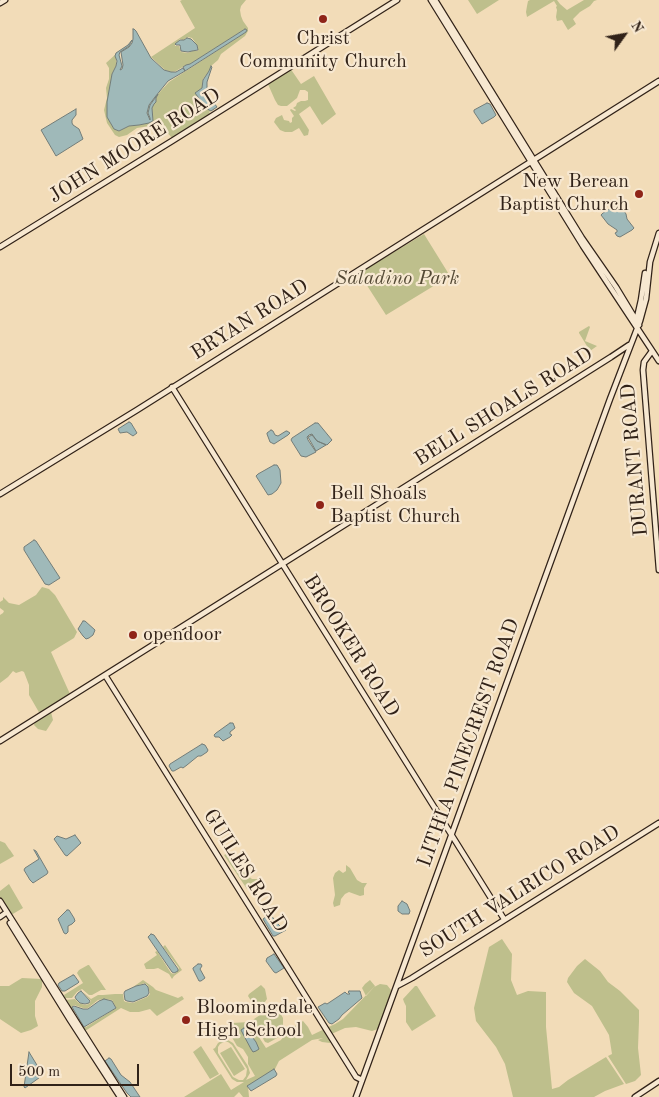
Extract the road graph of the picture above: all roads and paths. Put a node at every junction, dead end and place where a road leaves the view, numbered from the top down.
1 (4, 0) edge
2 (395, 0) edge
3 (431, 0) edge
4 (435, 0) edge
5 (0, 3) edge
6 (659, 81) edge
7 (532, 161) junction
8 (659, 228) edge
9 (659, 233) edge
10 (0, 247) edge
11 (604, 276) junction
12 (617, 289) junction
13 (642, 300) junction
14 (632, 313) junction
15 (636, 325) junction
16 (642, 335) junction
17 (634, 337) junction
18 (629, 345) junction
19 (652, 351) junction
20 (616, 354) junction
21 (625, 354) junction
22 (659, 356) edge
23 (659, 360) edge
24 (172, 387) junction
25 (610, 399) junction
26 (0, 494) edge
27 (282, 564) junction
28 (659, 570) edge
29 (105, 675) junction
30 (0, 740) edge
31 (659, 823) edge
32 (452, 835) junction
33 (0, 900) edge
34 (0, 906) edge
35 (4, 914) edge
36 (504, 919) junction
37 (398, 987) junction
38 (99, 1061) junction
39 (362, 1080) junction
40 (659, 1081) edge
41 (120, 1097) edge
42 (124, 1097) edge
43 (356, 1097) edge
44 (635, 1097) edge

1 - 5 street
2 - 10 street, JOHN MOORE ROAD
3 - 7 street
4 - 7 street
6 - 7 street, BRYAN ROAD
7 - 11 street
7 - 12 street
7 - 24 street, BRYAN ROAD
8 - 13 street, LITHIA PINECREST ROAD
9 - 15 street, LITHIA PINECREST ROAD
11 - 12 street
11 - 15 street
12 - 14 street
13 - 14 street
13 - 15 street, LITHIA PINECREST ROAD
14 - 15 street
15 - 16 street
15 - 17 street, LITHIA PINECREST ROAD
15 - 18 street, LITHIA PINECREST ROAD
15 - 22 street
16 - 17 street
16 - 19 street
17 - 25 street, LITHIA PINECREST ROAD
18 - 20 street, BELL SHOALS ROAD
18 - 21 street, LITHIA PINECREST ROAD
19 - 23 street
19 - 28 street, DURANT ROAD
20 - 21 street
20 - 27 street, BELL SHOALS ROAD
21 - 25 street, LITHIA PINECREST ROAD
24 - 26 street, BRYAN ROAD
24 - 27 street, BROOKER ROAD
25 - 32 street, LITHIA PINECREST ROAD
27 - 29 street, BELL SHOALS ROAD
27 - 32 street, BROOKER ROAD
29 - 30 street, BELL SHOALS ROAD
29 - 39 street, GUILES ROAD
31 - 36 street, SOUTH VALRICO ROAD
32 - 36 street, BROOKER ROAD
32 - 37 street, LITHIA PINECREST ROAD
33 - 35 street
34 - 35 street
35 - 38 street
36 - 37 street, SOUTH VALRICO ROAD
37 - 39 street, LITHIA PINECREST ROAD
38 - 41 street
38 - 42 street
39 - 43 street, LITHIA PINECREST ROAD
40 - 44 street

